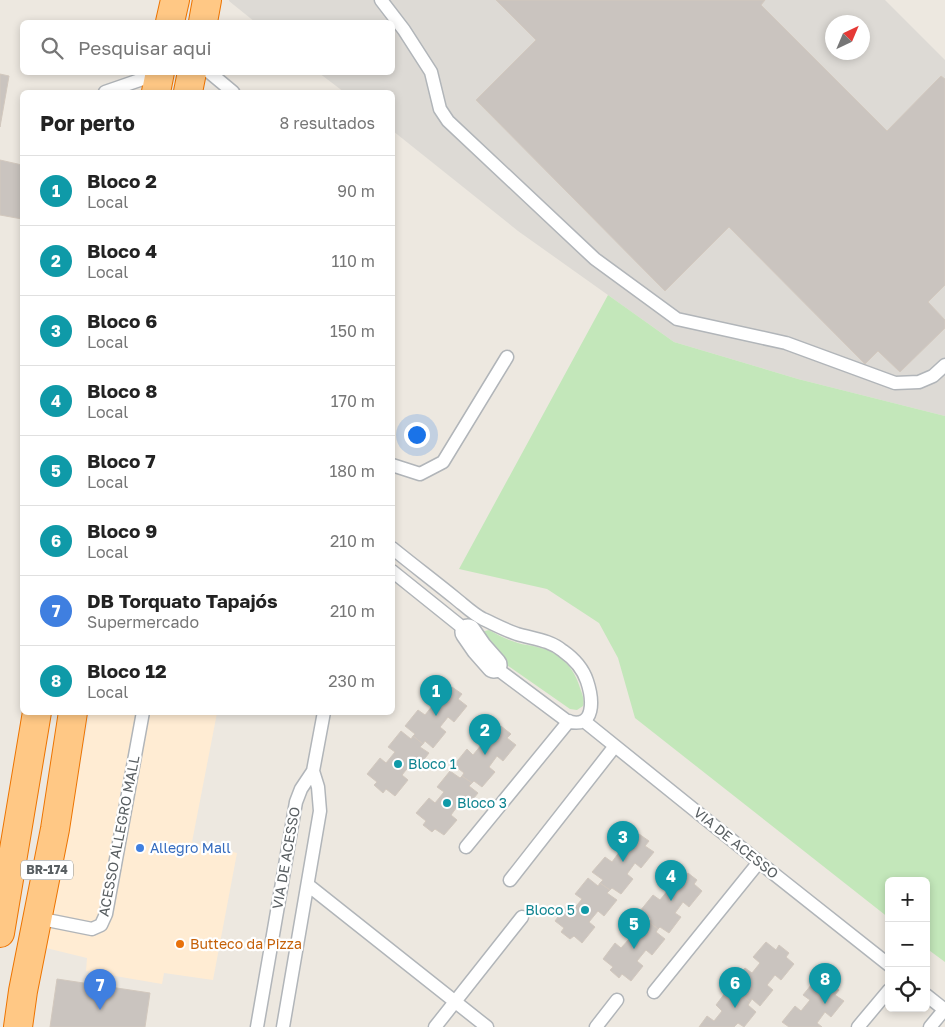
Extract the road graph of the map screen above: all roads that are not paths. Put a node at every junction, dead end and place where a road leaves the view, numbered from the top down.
1 (207, 0) edge
2 (381, 0) edge
3 (203, 20) edge
4 (154, 75) edge
5 (160, 75) edge
6 (191, 75) edge
7 (213, 75) edge
8 (111, 90) edge
9 (156, 90) edge
10 (188, 90) edge
11 (231, 90) edge
12 (507, 357) dead end
13 (945, 365) edge
14 (395, 466) edge
15 (395, 551) edge
16 (395, 573) edge
17 (474, 624) junction
18 (494, 665) joint
19 (36, 715) edge
20 (73, 715) edge
21 (142, 715) edge
22 (323, 715) edge
23 (584, 721) junction
24 (570, 722) junction
25 (615, 746) junction
26 (313, 771) junction
27 (466, 847) dead end
28 (759, 862) junction
29 (510, 880) dead end
30 (308, 885) junction
31 (522, 917) dead end
32 (37, 918) junction
33 (0, 934) edge
34 (885, 962) edge
35 (654, 992) dead end
36 (885, 995) edge
37 (930, 998) edge
38 (617, 1000) dead end
39 (455, 1002) junction
40 (945, 1010) edge
41 (18, 1027) edge
42 (257, 1027) edge
43 (283, 1027) edge
44 (435, 1027) edge
45 (487, 1027) edge
46 (596, 1027) edge
47 (858, 1027) edge
48 (930, 1027) edge

1 - 3 highway
2 - 13 lane
4 - 8 lane
5 - 9 highway
6 - 10 highway
7 - 11 lane
12 - 14 lane
15 - 17 lane
16 - 17 lane
17 - 18 street
17 - 23 lane
18 - 24 lane
19 - 33 highway, BR-174
20 - 32 highway, BR-174
21 - 32 lane, ACESSO ALLEGRO MALL
22 - 26 lane
23 - 24 lane
23 - 25 lane, VIA DE ACESSO
24 - 27 lane
25 - 28 lane, VIA DE ACESSO
25 - 29 lane
26 - 30 lane, VIA DE ACESSO
26 - 42 lane, VIA DE ACESSO
28 - 34 lane, VIA DE ACESSO
28 - 35 lane
30 - 39 lane
30 - 43 lane, VIA DE ACESSO
31 - 39 lane
32 - 41 highway, BR-174
36 - 47 lane
37 - 40 lane
38 - 46 lane
39 - 44 lane
39 - 45 lane
40 - 48 lane

